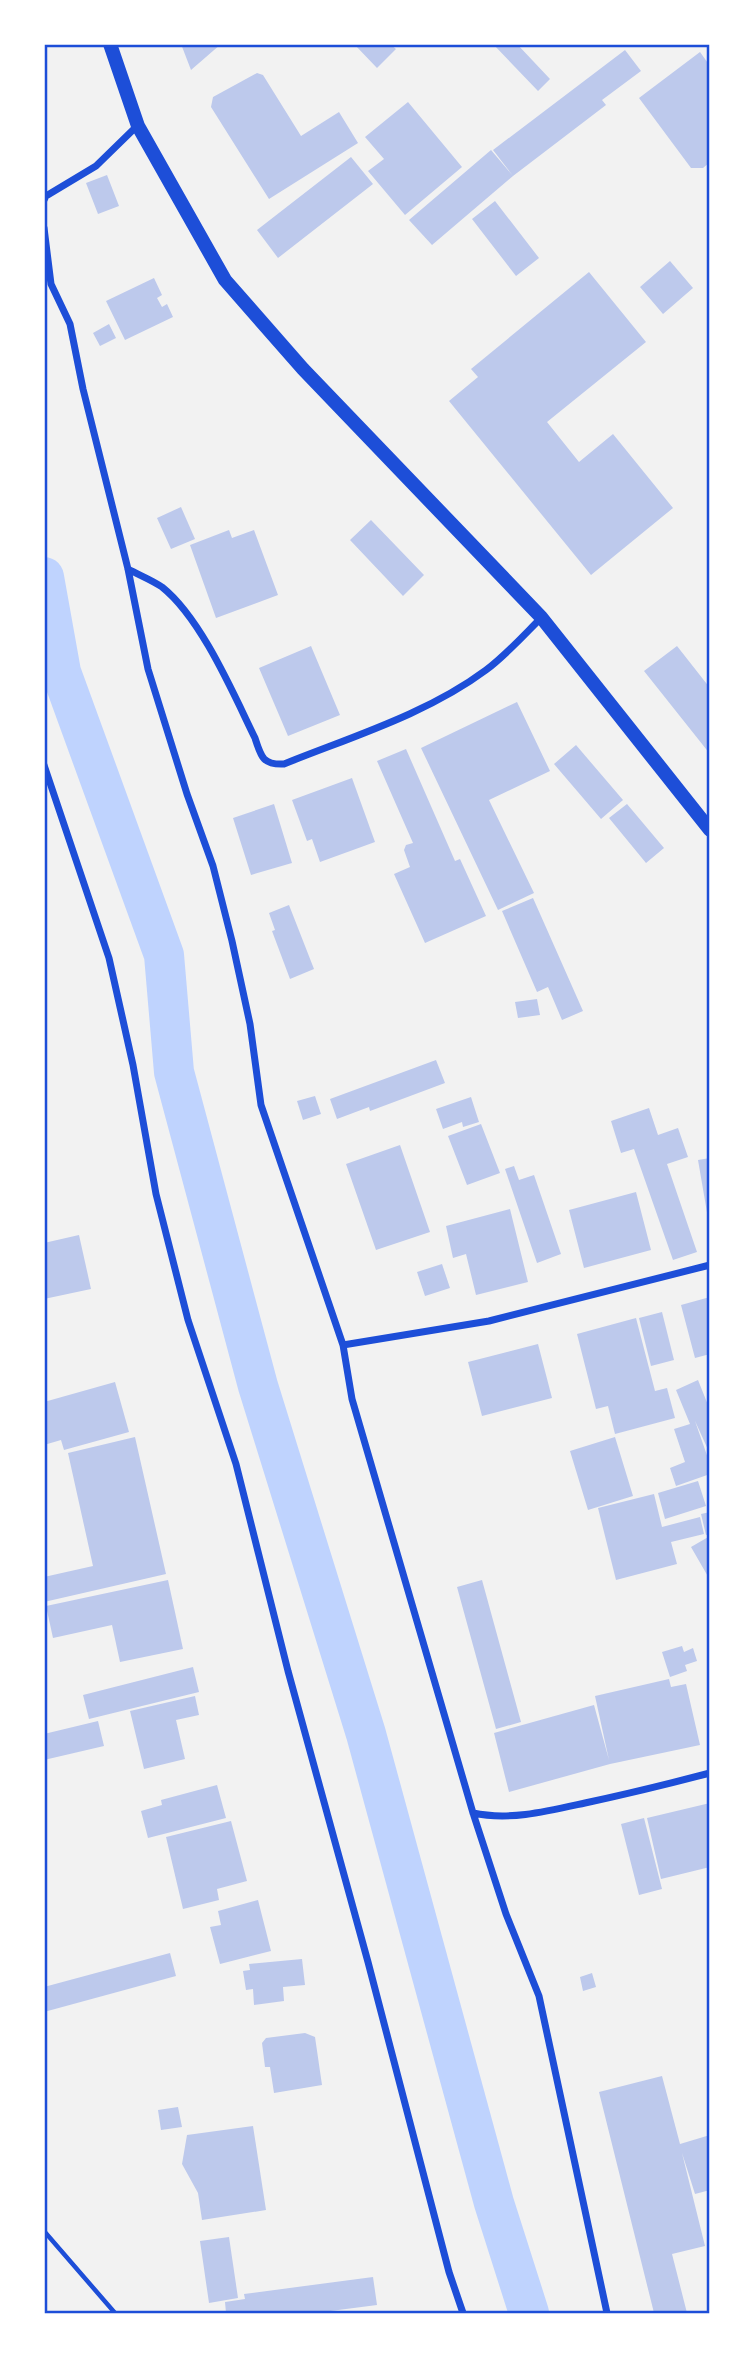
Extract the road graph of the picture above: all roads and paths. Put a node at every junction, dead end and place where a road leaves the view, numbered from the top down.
1 (110, 44) edge
2 (138, 126) junction
3 (44, 200) edge
4 (44, 228) edge
5 (128, 569) junction
6 (541, 617) junction
7 (44, 765) edge
8 (710, 830) edge
9 (710, 1265) edge
10 (343, 1345) junction
11 (710, 1773) edge
12 (473, 1813) junction
13 (44, 2231) edge
14 (115, 2313) edge
15 (463, 2313) edge
16 (607, 2313) edge

1 - 2 main road
2 - 3 street
2 - 6 main road
4 - 5 street
5 - 6 street
5 - 10 street
6 - 8 main road
7 - 15 street
9 - 10 street
10 - 12 street
11 - 12 street
12 - 16 street
13 - 14 path

